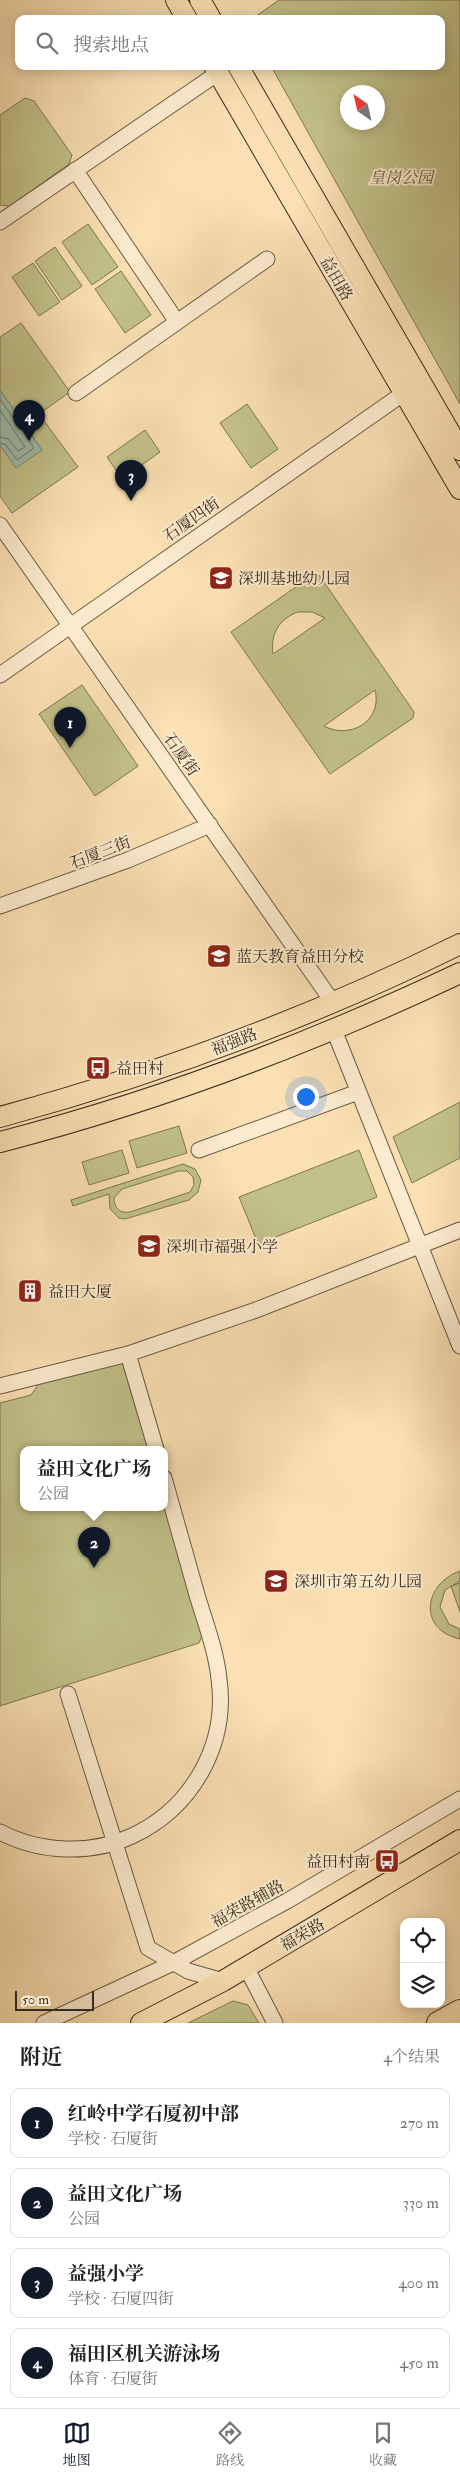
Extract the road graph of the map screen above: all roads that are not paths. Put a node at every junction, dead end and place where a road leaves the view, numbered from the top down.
1 (176, 0) edge
2 (200, 0) edge
3 (184, 15) edge
4 (209, 15) edge
5 (216, 70) edge
6 (240, 70) edge
7 (75, 170) junction
8 (0, 222) edge
9 (267, 259) dead end
10 (177, 322) junction
11 (404, 392) junction
12 (76, 393) dead end
13 (460, 450) edge
14 (460, 489) edge
15 (0, 524) edge
16 (70, 625) junction
17 (0, 675) edge
18 (210, 826) junction
19 (0, 906) edge
20 (460, 944) edge
21 (460, 973) edge
22 (334, 1004) junction
23 (334, 1030) junction
24 (358, 1092) junction
25 (0, 1117) edge
26 (0, 1142) edge
27 (199, 1150) dead end
28 (460, 1230) edge
29 (420, 1246) junction
30 (460, 1346) edge
31 (128, 1354) junction
32 (0, 1386) edge
33 (155, 1446) edge
34 (168, 1492) edge
35 (68, 1694) dead end
36 (460, 1799) edge
37 (0, 1832) edge
38 (460, 1840) edge
39 (115, 1842) junction
40 (460, 1854) edge
41 (173, 1963) junction
42 (248, 1973) junction
43 (223, 1981) junction
44 (460, 2011) edge
45 (44, 2023) edge
46 (141, 2023) edge
47 (172, 2023) edge
48 (274, 2023) edge
49 (438, 2023) edge

1 - 3 main road
2 - 4 main road
5 - 7 street
5 - 11 main road, 益田路
6 - 13 main road, 益田路
7 - 8 street
7 - 10 street
9 - 10 street
10 - 12 street
11 - 14 main road, 益田路
11 - 16 street, 石厦四街
15 - 16 street, 石厦街
16 - 17 street, 石厦四街
16 - 18 street, 石厦街
18 - 19 street, 石厦三街
18 - 22 street, 石厦街
20 - 22 main road, 福强路
21 - 23 main road, 福强路
22 - 25 main road, 福强路
23 - 24 street
23 - 26 main road, 福强路
24 - 27 street
24 - 29 street
28 - 29 street
29 - 30 street
29 - 31 street
31 - 32 street
31 - 33 street
34 - 39 street
35 - 39 street
36 - 41 street, 福荣路辅路
37 - 39 street
38 - 42 main road, 福荣路
39 - 41 street
40 - 42 main road, 福荣路
41 - 43 street
41 - 45 street, 福荣路辅路
42 - 43 main road, 福荣路
42 - 47 main road, 福荣路
42 - 48 street
43 - 46 main road, 福荣路
44 - 49 highway

